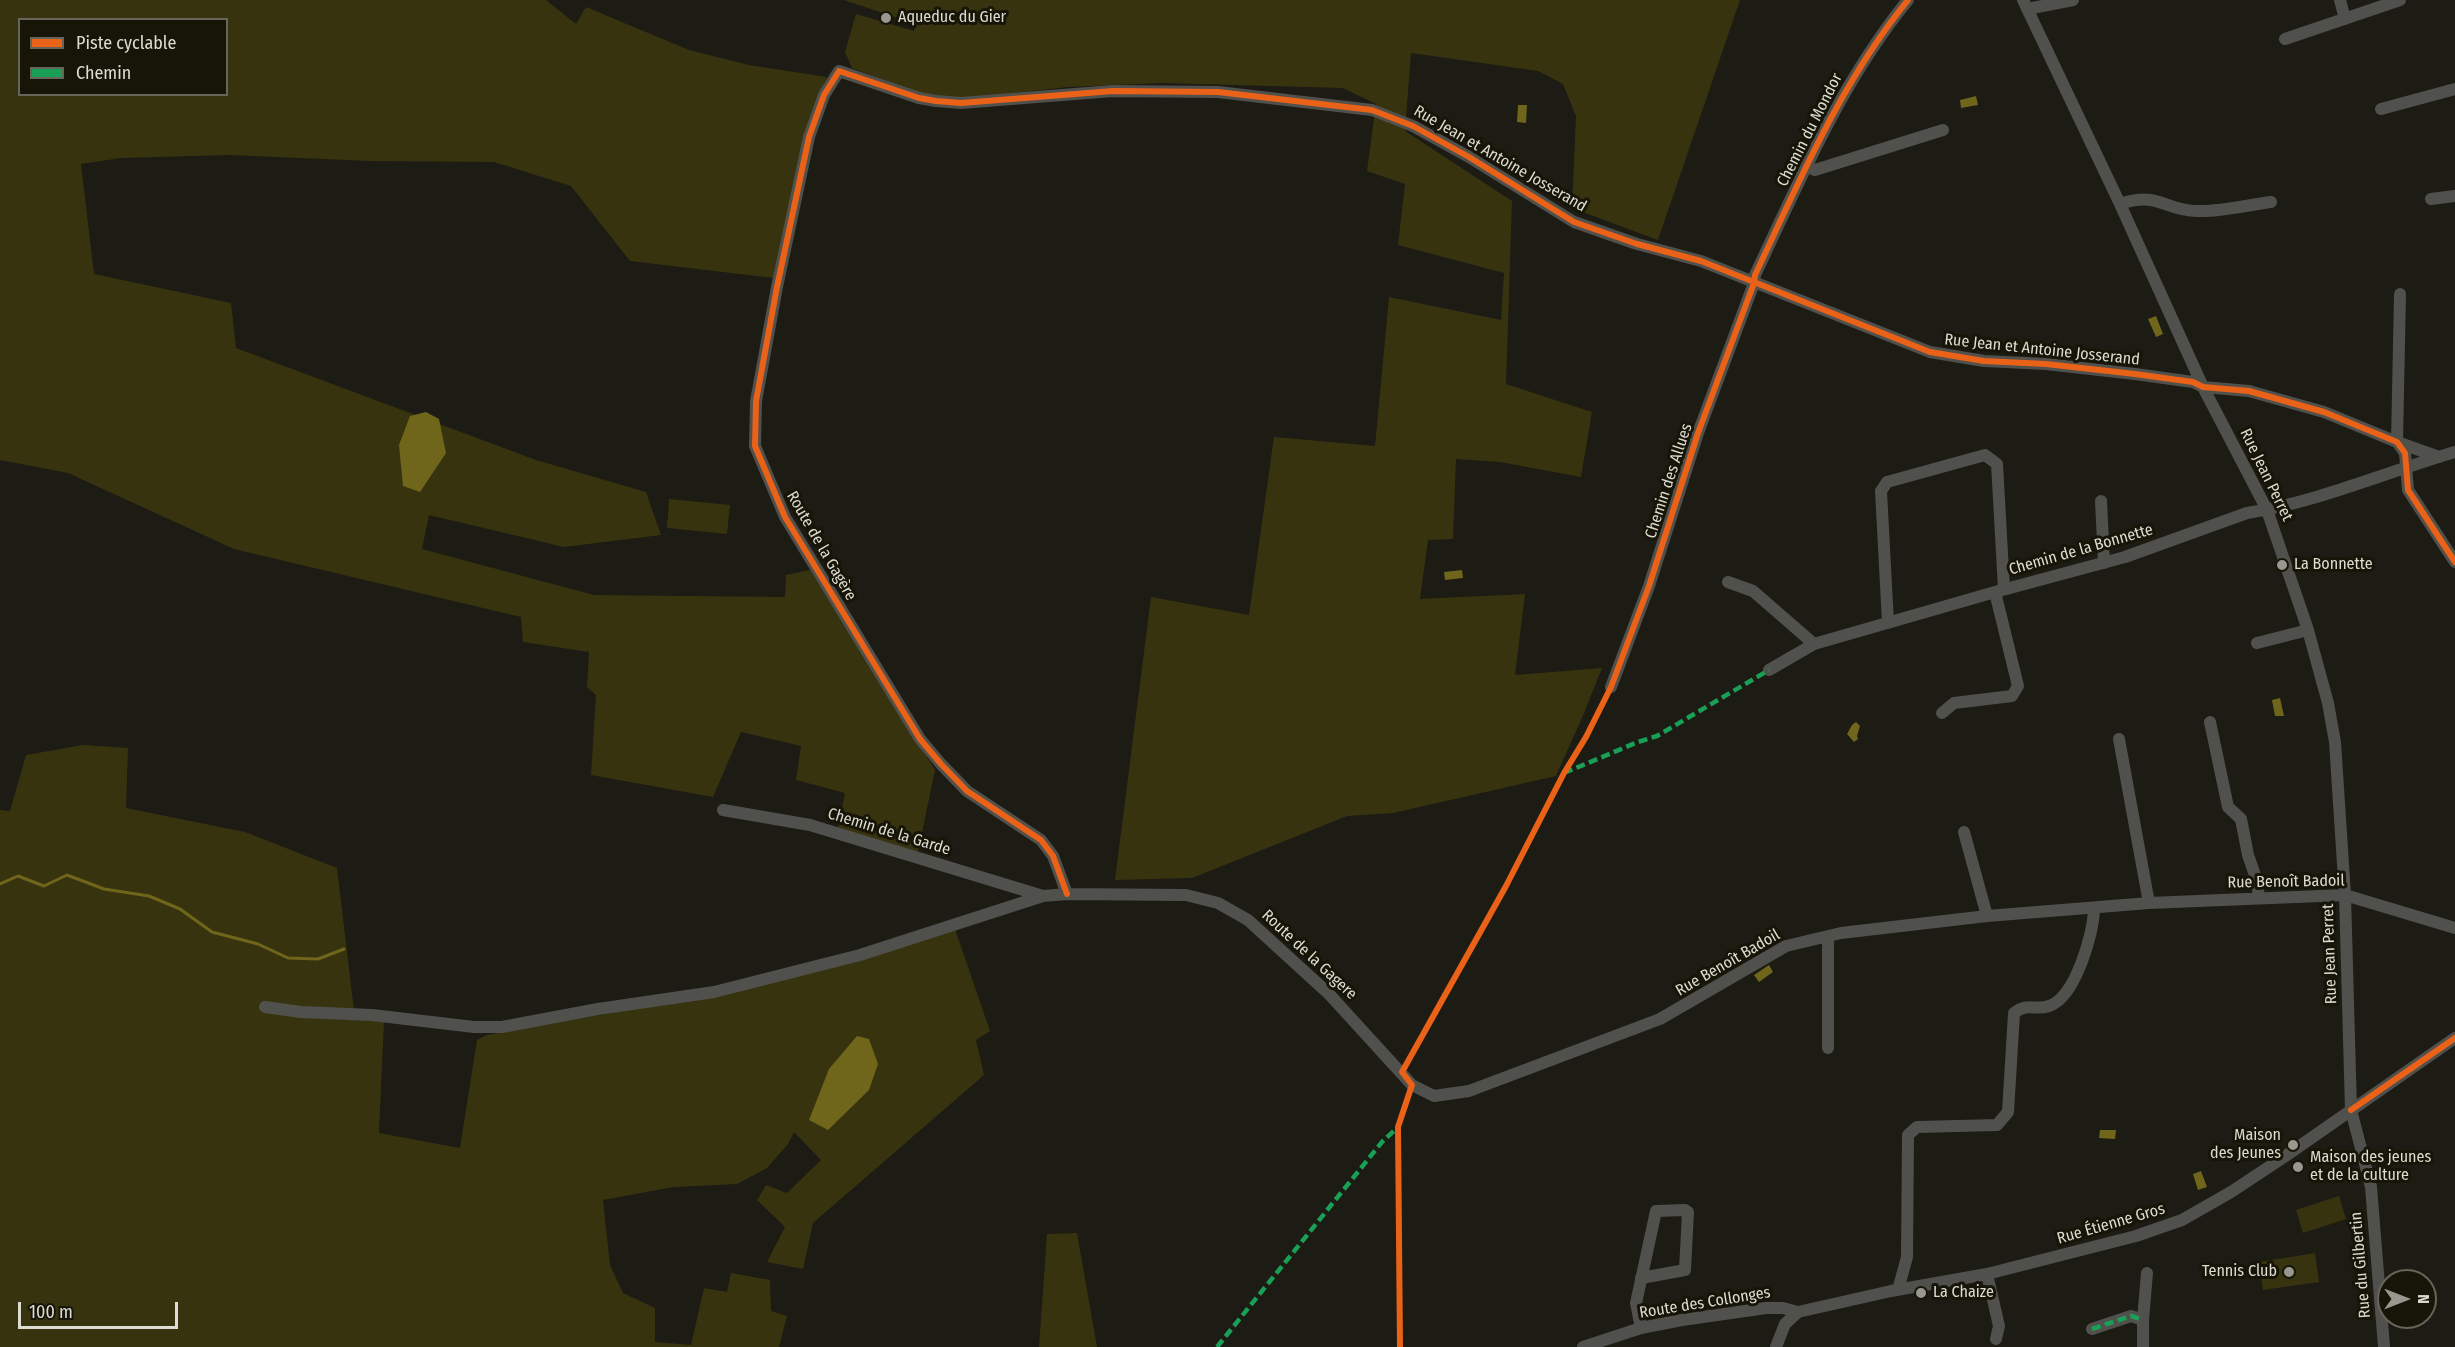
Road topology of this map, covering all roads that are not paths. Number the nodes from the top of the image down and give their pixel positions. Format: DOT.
graph roads {
  1 [pos="1908,0"];
  2 [pos="2073,0"];
  3 [pos="2340,0"];
  4 [pos="2400,0"];
  5 [pos="2025,5"];
  6 [pos="2345,19"];
  7 [pos="2285,39"];
  8 [pos="839,71"];
  9 [pos="2455,88"];
  10 [pos="2381,109"];
  11 [pos="1943,130"];
  12 [pos="1806,166"];
  13 [pos="2455,196"];
  14 [pos="2431,199"];
  15 [pos="2271,202"];
  16 [pos="2120,204"];
  17 [pos="1754,283"];
  18 [pos="2400,294"];
  19 [pos="2203,387"];
  20 [pos="2397,442"];
  21 [pos="2455,452"];
  22 [pos="2439,457"];
  23 [pos="2405,469"];
  24 [pos="2101,501"];
  25 [pos="2267,510"];
  26 [pos="2450,546"];
  27 [pos="2455,562"];
  28 [pos="2104,563"];
  29 [pos="1728,582"];
  30 [pos="1999,590"];
  31 [pos="1888,622"];
  32 [pos="2308,630"];
  33 [pos="2257,643"];
  34 [pos="1814,644"];
  35 [pos="1769,670"];
  36 [pos="1611,687"];
  37 [pos="1942,713"];
  38 [pos="2210,723"];
  39 [pos="2119,739"];
  40 [pos="723,810"];
  41 [pos="1964,832"];
  42 [pos="1067,894"];
  43 [pos="2345,895"];
  44 [pos="1043,896"];
  45 [pos="2259,898"];
  46 [pos="2149,903"];
  47 [pos="2094,908"];
  48 [pos="1987,916"];
  49 [pos="2455,928"];
  50 [pos="1828,936"];
  51 [pos="265,1007"];
  52 [pos="2455,1038"];
  53 [pos="1828,1048"];
  54 [pos="1412,1085"];
  55 [pos="2351,1110"];
  56 [pos="2147,1273"];
  57 [pos="1987,1274"];
  58 [pos="1641,1278"];
  59 [pos="1898,1290"];
  60 [pos="1798,1312"];
  61 [pos="2143,1320"];
  62 [pos="1641,1328"];
  63 [pos="2092,1329"];
  64 [pos="1996,1340"];
  65 [pos="1583,1347"];
  66 [pos="1776,1347"];
  67 [pos="2143,1347"];
  68 [pos="2384,1347"];
  1 -- 12 [label="street, Chemin du Mondor"];
  2 -- 5 [label="street"];
  3 -- 6 [label="street"];
  4 -- 6 [label="street"];
  5 -- 16 [label="street, Rue Jean Perret"];
  6 -- 7 [label="street"];
  8 -- 17 [label="street, Rue Jean et Antoine Josserand"];
  8 -- 42 [label="street, Route de la Gagère"];
  9 -- 10 [label="street"];
  11 -- 12 [label="street"];
  12 -- 17 [label="street, Chemin du Mondor"];
  13 -- 14 [label="street"];
  15 -- 16 [label="street"];
  16 -- 19 [label="street, Rue Jean Perret"];
  17 -- 19 [label="street, Rue Jean et Antoine Josserand"];
  17 -- 36 [label="street, Chemin des Allues"];
  18 -- 20 [label="street"];
  19 -- 20 [label="street, Rue Jean et Antoine Josserand"];
  19 -- 25 [label="street, Rue Jean Perret"];
  20 -- 22 [label="street, Rue Jean et Antoine Josserand"];
  20 -- 23 [label="street"];
  21 -- 22 [label="street"];
  22 -- 23 [label="street"];
  23 -- 25 [label="street, Chemin de la Bonnette"];
  23 -- 26 [label="street"];
  24 -- 28 [label="street"];
  25 -- 28 [label="street, Chemin de la Bonnette"];
  25 -- 32 [label="street, Rue Jean Perret"];
  26 -- 27 [label="street"];
  28 -- 30 [label="street, Chemin de la Bonnette"];
  29 -- 34 [label="street"];
  30 -- 31 [label="street, Chemin de la Bonnette"];
  30 -- 31 [label="street"];
  30 -- 37 [label="street"];
  31 -- 34 [label="street, Chemin de la Bonnette"];
  32 -- 33 [label="street"];
  32 -- 43 [label="street, Rue Jean Perret"];
  34 -- 35 [label="street, Chemin de la Bonnette"];
  38 -- 45 [label="street"];
  39 -- 46 [label="street"];
  40 -- 44 [label="street, Chemin de la Garde"];
  41 -- 48 [label="street"];
  42 -- 44 [label="street, Route de la Gagere"];
  42 -- 54 [label="street, Route de la Gagere"];
  43 -- 45 [label="street, Rue Benoît Badoil"];
  43 -- 49 [label="street, Rue Benoît Badoil"];
  43 -- 55 [label="street, Rue Jean Perret"];
  44 -- 51 [label="street"];
  45 -- 46 [label="street, Rue Benoît Badoil"];
  46 -- 47 [label="street, Rue Benoît Badoil"];
  47 -- 48 [label="street, Rue Benoît Badoil"];
  47 -- 59 [label="street"];
  48 -- 50 [label="street, Rue Benoît Badoil"];
  50 -- 53 [label="street"];
  50 -- 54 [label="street, Rue Benoît Badoil"];
  52 -- 55 [label="street, Rue Étienne Gros"];
  55 -- 57 [label="street, Rue Étienne Gros"];
  55 -- 68 [label="street, Rue du Gilbertin"];
  56 -- 61 [label="street"];
  57 -- 59 [label="street, Rue Étienne Gros"];
  57 -- 64 [label="street"];
  58 -- 58 [label="street"];
  58 -- 62 [label="street"];
  59 -- 60 [label="street, Rue Étienne Gros"];
  60 -- 62 [label="street, Route des Collonges"];
  60 -- 66 [label="street"];
  61 -- 63 [label="street"];
  61 -- 67 [label="street"];
  62 -- 65 [label="street, Route des Collonges"];
}
